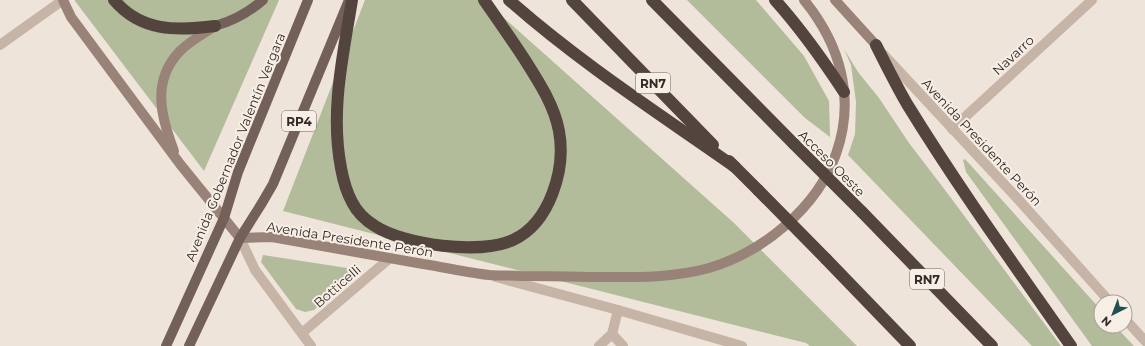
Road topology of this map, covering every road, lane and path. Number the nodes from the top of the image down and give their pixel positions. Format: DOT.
graph roads {
  1 [pos="63,0"];
  2 [pos="114,0"];
  3 [pos="262,0"];
  4 [pos="308,0"];
  5 [pos="350,0"];
  6 [pos="484,0"];
  7 [pos="509,0"];
  8 [pos="572,0"];
  9 [pos="652,0"];
  10 [pos="774,0"];
  11 [pos="804,0"];
  12 [pos="835,0"];
  13 [pos="1092,0"];
  14 [pos="214,26"];
  15 [pos="0,45"];
  16 [pos="876,45"];
  17 [pos="844,92"];
  18 [pos="952,129"];
  19 [pos="180,164"];
  20 [pos="735,167"];
  21 [pos="224,218"];
  22 [pos="240,238"];
  23 [pos="390,258"];
  24 [pos="488,275"];
  25 [pos="1103,294"];
  26 [pos="618,310"];
  27 [pos="1133,328"];
  28 [pos="302,333"];
  29 [pos="612,334"];
  30 [pos="1145,341"];
  31 [pos="166,346"];
  32 [pos="189,346"];
  33 [pos="311,346"];
  34 [pos="599,346"];
  35 [pos="623,346"];
  36 [pos="742,346"];
  37 [pos="910,346"];
  38 [pos="992,346"];
  39 [pos="1071,346"];
  1 -- 15 [label="street"];
  1 -- 19 [label="main road"];
  2 -- 14 [label="highway"];
  3 -- 14 [label="main road"];
  4 -- 21 [label="main road, Avenida Gobernador Valentín Vergara / RP4"];
  5 -- 6 [label="highway"];
  5 -- 22 [label="main road, RP4"];
  7 -- 20 [label="highway"];
  8 -- 20 [label="highway, RN7"];
  9 -- 38 [label="highway, Acceso Oeste / RN7, bridge"];
  10 -- 17 [label="highway"];
  11 -- 17 [label="main road"];
  12 -- 16 [label="main road, Avenida Presidente Perón"];
  13 -- 18 [label="street, Navarro"];
  14 -- 19 [label="main road"];
  16 -- 18 [label="street, Avenida Presidente Perón"];
  16 -- 39 [label="highway"];
  17 -- 24 [label="main road"];
  18 -- 25 [label="street, Avenida Presidente Perón"];
  19 -- 21 [label="main road"];
  20 -- 37 [label="highway, RN7, bridge"];
  21 -- 22 [label="main road"];
  21 -- 31 [label="main road, Avenida Gobernador Valentín Vergara / RP4"];
  22 -- 23 [label="main road, Avenida Presidente Perón"];
  22 -- 28 [label="street"];
  22 -- 32 [label="main road, RP4"];
  23 -- 24 [label="main road, Avenida Presidente Perón"];
  23 -- 28 [label="street, Botticelli"];
  24 -- 26 [label="street, Avenida Presidente Perón"];
  26 -- 29 [label="street"];
  26 -- 36 [label="street, Avenida Presidente Perón"];
  27 -- 30 [label="street"];
  28 -- 33 [label="street"];
  29 -- 34 [label="street"];
  29 -- 35 [label="street"];
}
